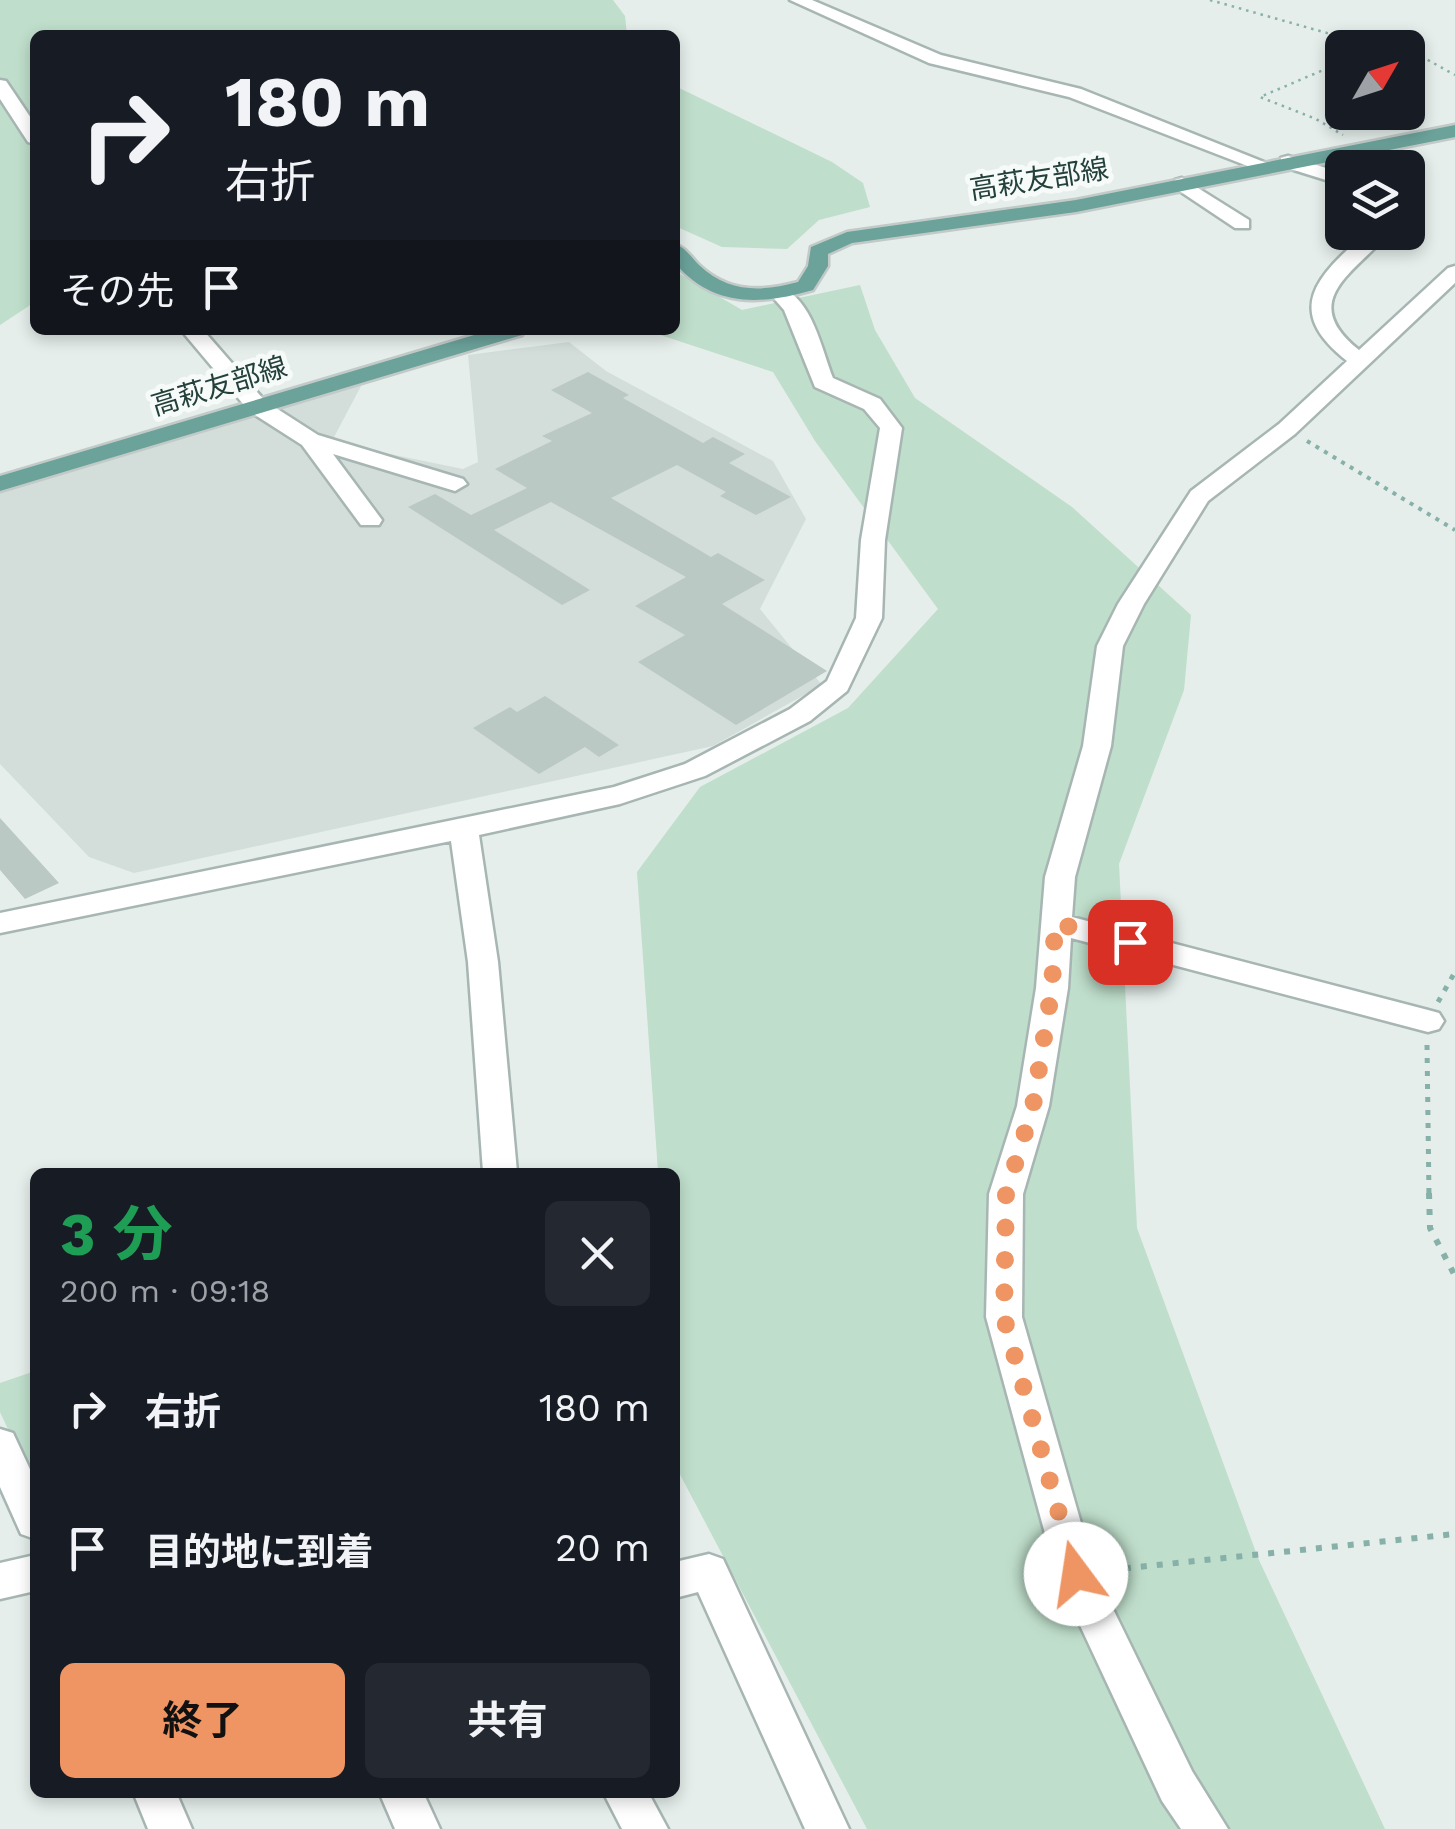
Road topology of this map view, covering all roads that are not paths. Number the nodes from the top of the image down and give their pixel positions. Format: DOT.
graph roads {
  1 [pos="798,0"];
  2 [pos="0,85"];
  3 [pos="30,130"];
  4 [pos="1455,131"];
  5 [pos="1288,162"];
  6 [pos="1264,166"];
  7 [pos="1325,174"];
  8 [pos="1182,184"];
  9 [pos="1242,224"];
  10 [pos="1360,250"];
  11 [pos="680,256"];
  12 [pos="1455,272"];
  13 [pos="780,294"];
  14 [pos="196,335"];
  15 [pos="497,335"];
  16 [pos="1360,360"];
  17 [pos="257,406"];
  18 [pos="310,440"];
  19 [pos="0,484"];
  20 [pos="455,484"];
  21 [pos="370,520"];
  22 [pos="464,828"];
  23 [pos="0,923"];
  24 [pos="1055,923"];
  25 [pos="1428,1021"];
  26 [pos="500,1168"];
  27 [pos="0,1446"];
  28 [pos="30,1511"];
  29 [pos="30,1574"];
  30 [pos="680,1579"];
  31 [pos="0,1581"];
  32 [pos="157,1798"];
  33 [pos="403,1798"];
  34 [pos="628,1798"];
  35 [pos="170,1829"];
  36 [pos="418,1829"];
  37 [pos="646,1829"];
  38 [pos="827,1829"];
  39 [pos="1206,1829"];
  1 -- 6 [label="street"];
  2 -- 3 [label="street"];
  4 -- 5 [label="main road, 高萩友部線"];
  5 -- 6 [label="main road, 高萩友部線"];
  5 -- 7 [label="street"];
  6 -- 8 [label="main road, 高萩友部線"];
  8 -- 9 [label="street"];
  8 -- 13 [label="main road, 高萩友部線"];
  10 -- 16 [label="street"];
  11 -- 13 [label="main road"];
  12 -- 16 [label="street"];
  13 -- 22 [label="street"];
  14 -- 17 [label="street"];
  15 -- 17 [label="main road, 高萩友部線"];
  16 -- 24 [label="street"];
  17 -- 18 [label="street"];
  17 -- 19 [label="main road, 高萩友部線"];
  18 -- 20 [label="street"];
  18 -- 21 [label="street"];
  22 -- 23 [label="street"];
  22 -- 26 [label="street"];
  24 -- 25 [label="street"];
  24 -- 39 [label="street"];
  27 -- 28 [label="street"];
  29 -- 31 [label="street"];
  30 -- 38 [label="street"];
  32 -- 35 [label="street"];
  33 -- 36 [label="street"];
  34 -- 37 [label="street"];
}
